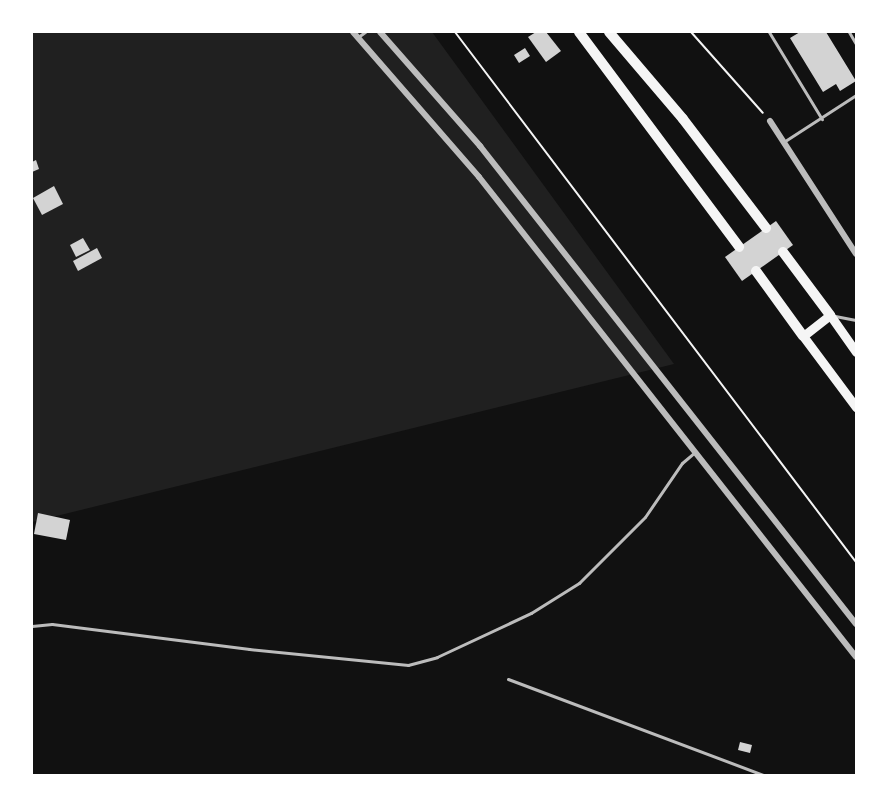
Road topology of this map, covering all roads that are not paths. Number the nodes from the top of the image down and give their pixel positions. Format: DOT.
graph roads {
  1 [pos="353,32"];
  2 [pos="365,32"];
  3 [pos="380,32"];
  4 [pos="579,32"];
  5 [pos="609,32"];
  6 [pos="769,32"];
  7 [pos="849,32"];
  8 [pos="358,37"];
  9 [pos="856,44"];
  10 [pos="856,95"];
  11 [pos="822,119"];
  12 [pos="770,122"];
  13 [pos="783,142"];
  14 [pos="766,228"];
  15 [pos="739,247"];
  16 [pos="783,252"];
  17 [pos="856,254"];
  18 [pos="756,271"];
  19 [pos="830,315"];
  20 [pos="856,320"];
  21 [pos="803,336"];
  22 [pos="856,352"];
  23 [pos="856,407"];
  24 [pos="696,452"];
  25 [pos="856,624"];
  26 [pos="32,626"];
  27 [pos="856,657"];
  28 [pos="508,679"];
  29 [pos="766,776"];
  1 -- 8 [label="street"];
  2 -- 8 [label="lane"];
  3 -- 25 [label="street"];
  4 -- 15 [label="highway"];
  5 -- 14 [label="highway"];
  6 -- 11 [label="lane"];
  7 -- 9 [label="lane"];
  8 -- 24 [label="street"];
  10 -- 11 [label="lane"];
  11 -- 13 [label="lane"];
  12 -- 13 [label="street"];
  13 -- 17 [label="street"];
  16 -- 19 [label="highway"];
  18 -- 21 [label="highway"];
  19 -- 20 [label="lane"];
  19 -- 21 [label="main road"];
  19 -- 22 [label="main road"];
  21 -- 23 [label="main road"];
  24 -- 26 [label="lane"];
  24 -- 27 [label="street"];
  28 -- 29 [label="lane"];
}
